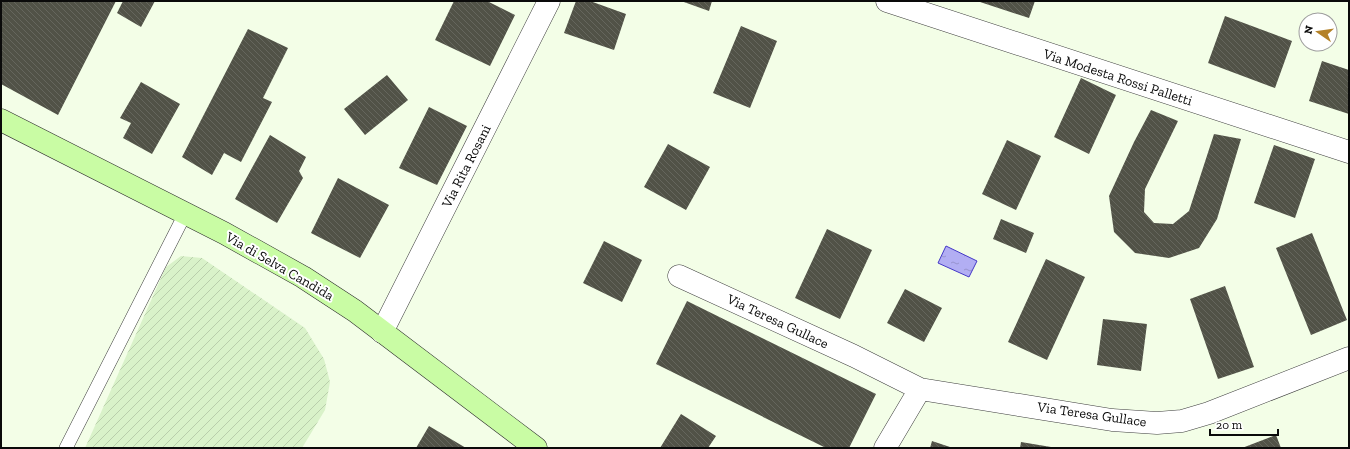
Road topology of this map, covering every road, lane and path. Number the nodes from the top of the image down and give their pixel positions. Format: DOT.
graph roads {
  1 [pos="549,1"];
  2 [pos="887,1"];
  3 [pos="1,120"];
  4 [pos="1349,152"];
  5 [pos="185,214"];
  6 [pos="679,276"];
  7 [pos="382,332"];
  8 [pos="1349,358"];
  9 [pos="920,389"];
  10 [pos="66,448"];
  11 [pos="536,448"];
  12 [pos="885,448"];
  1 -- 7 [label="street, Via Rita Rosani"];
  2 -- 4 [label="street, Via Modesta Rossi Palletti"];
  3 -- 5 [label="street, Via di Selva Candida"];
  5 -- 7 [label="street, Via di Selva Candida"];
  5 -- 10 [label="lane"];
  6 -- 9 [label="street, Via Teresa Gullace"];
  7 -- 11 [label="street, Via di Selva Candida"];
  8 -- 9 [label="street, Via Teresa Gullace"];
  9 -- 12 [label="street"];
}
